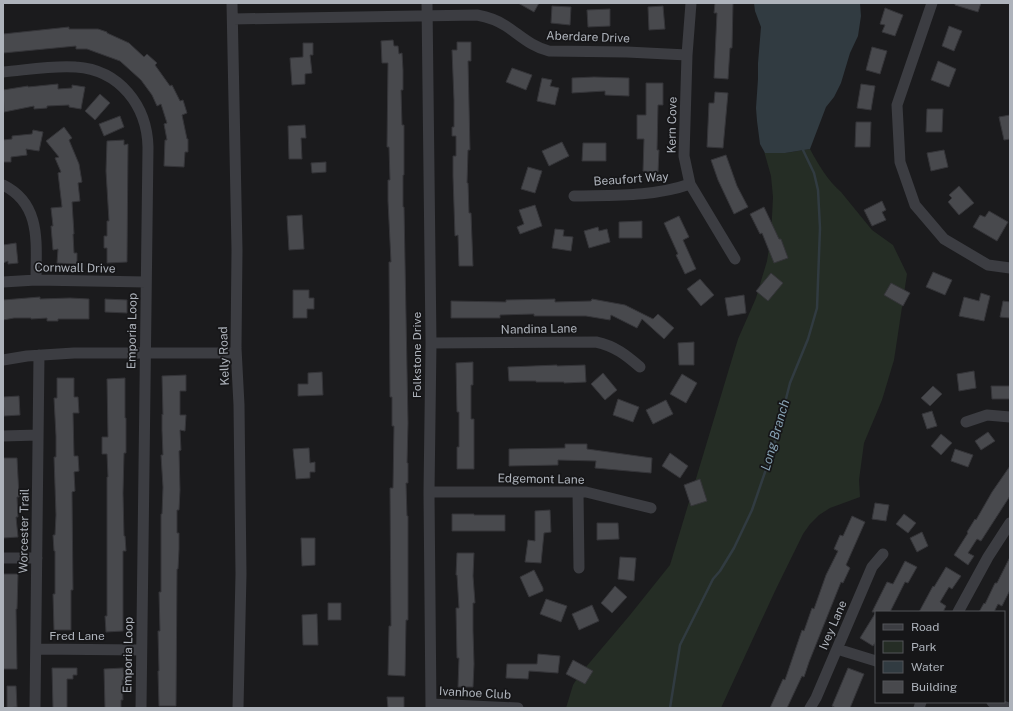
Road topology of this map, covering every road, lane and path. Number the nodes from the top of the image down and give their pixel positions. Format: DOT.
graph roads {
  1 [pos="232,3"];
  2 [pos="427,3"];
  3 [pos="691,3"];
  4 [pos="932,3"];
  5 [pos="428,15"];
  6 [pos="233,18"];
  7 [pos="687,55"];
  8 [pos="3,72"];
  9 [pos="690,184"];
  10 [pos="3,185"];
  11 [pos="574,196"];
  12 [pos="735,259"];
  13 [pos="1010,268"];
  14 [pos="36,280"];
  15 [pos="3,282"];
  16 [pos="146,282"];
  17 [pos="431,343"];
  18 [pos="145,353"];
  19 [pos="236,353"];
  20 [pos="39,355"];
  21 [pos="3,360"];
  22 [pos="640,367"];
  23 [pos="1010,417"];
  24 [pos="966,422"];
  25 [pos="38,435"];
  26 [pos="3,436"];
  27 [pos="429,492"];
  28 [pos="578,492"];
  29 [pos="651,508"];
  30 [pos="1010,523"];
  31 [pos="883,554"];
  32 [pos="3,558"];
  33 [pos="37,558"];
  34 [pos="578,568"];
  35 [pos="959,611"];
  36 [pos="37,649"];
  37 [pos="837,649"];
  38 [pos="142,650"];
  39 [pos="875,661"];
  40 [pos="995,703"];
  41 [pos="431,706"];
  42 [pos="35,708"];
  43 [pos="141,708"];
  44 [pos="238,708"];
  45 [pos="518,708"];
  46 [pos="810,708"];
  47 [pos="1008,708"];
  1 -- 6 [label="street, Kelly Road"];
  2 -- 5 [label="street, Folkstone Drive"];
  3 -- 7 [label="street, Kern Cove"];
  4 -- 13 [label="street"];
  5 -- 6 [label="street, Aberdare Drive"];
  5 -- 7 [label="street, Aberdare Drive"];
  5 -- 17 [label="street, Folkstone Drive"];
  6 -- 19 [label="street, Kelly Road"];
  7 -- 9 [label="street, Kern Cove"];
  8 -- 16 [label="street, Emporia Loop"];
  9 -- 11 [label="street, Beaufort Way"];
  9 -- 12 [label="street, Kern Cove"];
  10 -- 14 [label="street"];
  14 -- 15 [label="street, Cornwall Drive"];
  14 -- 16 [label="street, Cornwall Drive"];
  16 -- 18 [label="street, Emporia Loop"];
  17 -- 22 [label="street, Nandina Lane"];
  17 -- 27 [label="street, Folkstone Drive"];
  18 -- 19 [label="street"];
  18 -- 20 [label="street"];
  18 -- 38 [label="street, Emporia Loop"];
  19 -- 44 [label="street, Kelly Road"];
  20 -- 21 [label="street"];
  20 -- 25 [label="street, Worcester Trail"];
  23 -- 24 [label="street"];
  25 -- 26 [label="street"];
  25 -- 33 [label="street, Worcester Trail"];
  27 -- 28 [label="street, Edgemont Lane"];
  27 -- 41 [label="street, Folkstone Drive"];
  28 -- 29 [label="street, Edgemont Lane"];
  28 -- 34 [label="street"];
  30 -- 35 [label="street"];
  31 -- 37 [label="street, Ivey Lane"];
  32 -- 33 [label="street"];
  33 -- 36 [label="street, Worcester Trail"];
  36 -- 38 [label="street, Fred Lane"];
  36 -- 42 [label="street, Worcester Trail"];
  37 -- 39 [label="street"];
  37 -- 46 [label="street, Ivey Lane"];
  38 -- 43 [label="street, Emporia Loop"];
  40 -- 47 [label="street"];
  41 -- 45 [label="street, Ivanhoe Club"];
}
